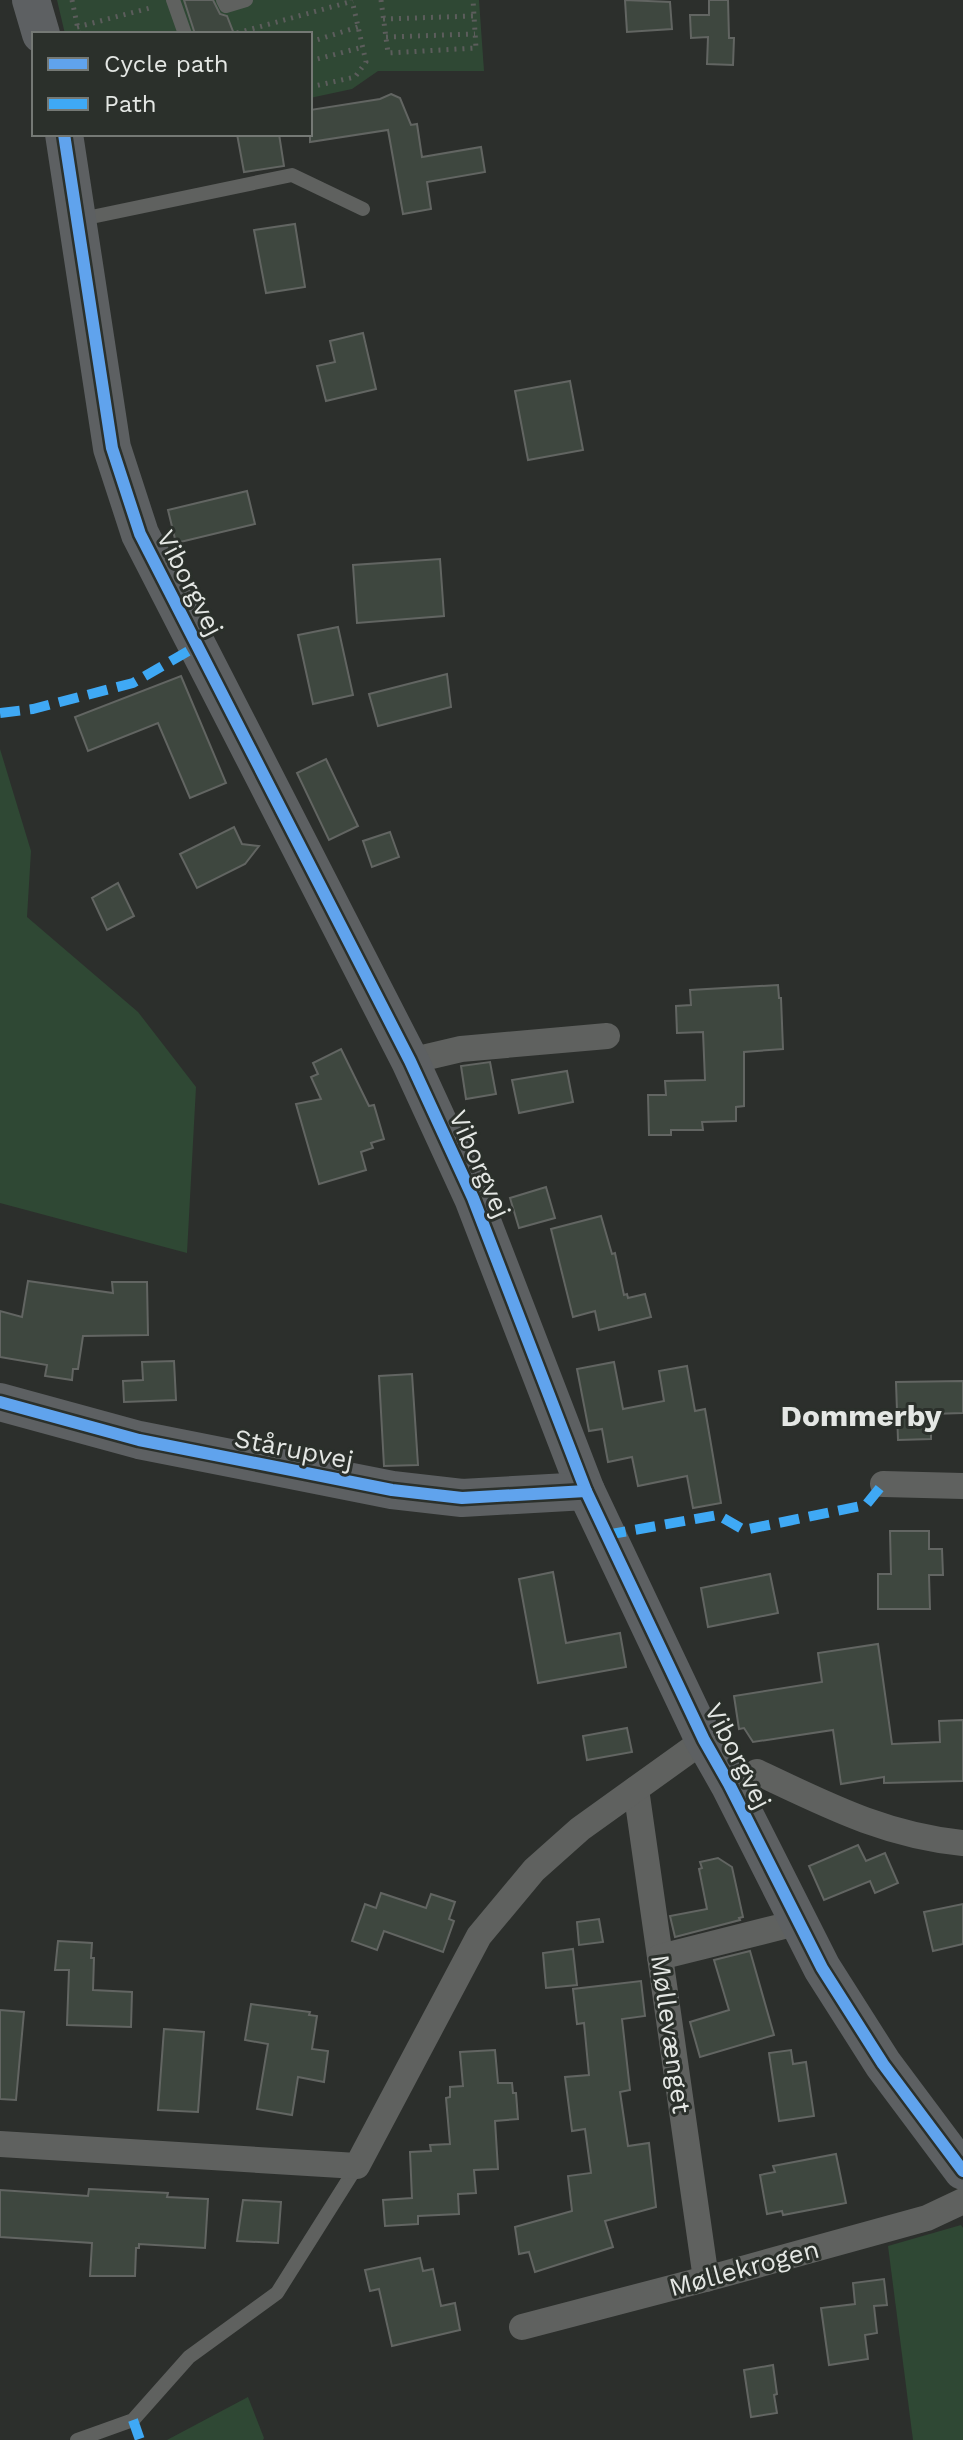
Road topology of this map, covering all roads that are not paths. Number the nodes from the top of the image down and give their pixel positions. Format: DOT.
graph roads {
  1 [pos="31,0"];
  2 [pos="223,0"];
  3 [pos="246,0"];
  4 [pos="174,1"];
  5 [pos="40,32"];
  6 [pos="184,32"];
  7 [pos="64,136"];
  8 [pos="363,209"];
  9 [pos="77,220"];
  10 [pos="607,1036"];
  11 [pos="410,1061"];
  12 [pos="0,1402"];
  13 [pos="883,1484"];
  14 [pos="963,1486"];
  15 [pos="586,1491"];
  16 [pos="704,1740"];
  17 [pos="757,1772"];
  18 [pos="636,1789"];
  19 [pos="963,1843"];
  20 [pos="800,1922"];
  21 [pos="660,1957"];
  22 [pos="0,2144"];
  23 [pos="357,2166"];
  24 [pos="963,2171"];
  25 [pos="963,2201"];
  26 [pos="706,2279"];
  27 [pos="522,2327"];
  28 [pos="77,2440"];
  1 -- 5 [label="street"];
  2 -- 3 [label="lane"];
  4 -- 6 [label="lane"];
  7 -- 9 [label="street, Viborgvej"];
  8 -- 9 [label="lane"];
  9 -- 11 [label="street, Viborgvej"];
  10 -- 11 [label="street"];
  11 -- 15 [label="street, Viborgvej"];
  12 -- 15 [label="street, Stårupvej"];
  13 -- 14 [label="street"];
  15 -- 16 [label="street, Viborgvej"];
  16 -- 18 [label="street"];
  16 -- 20 [label="street, Viborgvej"];
  17 -- 19 [label="street"];
  18 -- 21 [label="street, Møllevænget"];
  18 -- 23 [label="street"];
  20 -- 21 [label="street"];
  20 -- 24 [label="street, Viborgvej"];
  21 -- 26 [label="street, Møllevænget"];
  22 -- 23 [label="street"];
  23 -- 28 [label="lane"];
  25 -- 26 [label="street, Møllekrogen"];
  26 -- 27 [label="street, Møllekrogen"];
}
